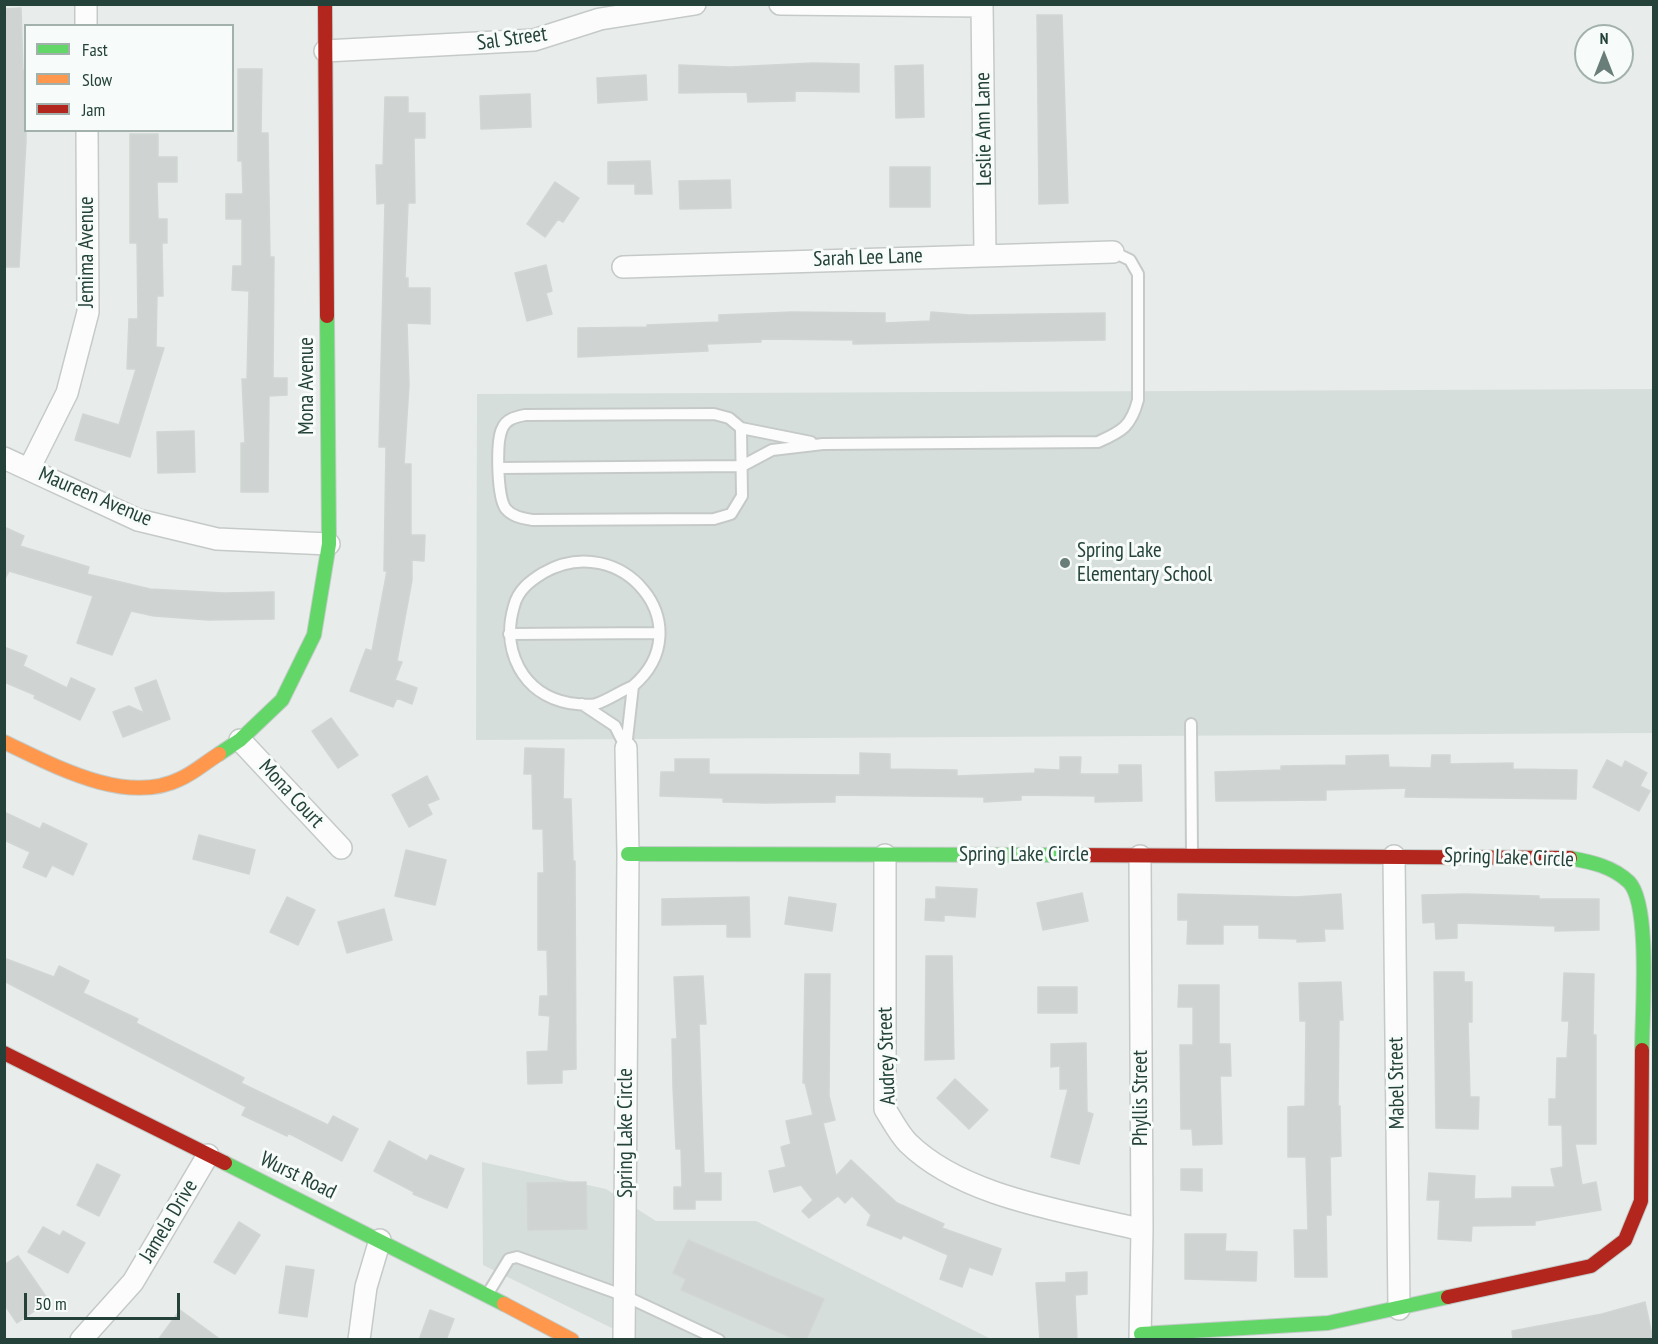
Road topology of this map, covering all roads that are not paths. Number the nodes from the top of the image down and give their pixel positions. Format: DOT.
graph roads {
  1 [pos="86,4"];
  2 [pos="325,4"];
  3 [pos="695,4"];
  4 [pos="780,4"];
  5 [pos="982,5"];
  6 [pos="86,24"];
  7 [pos="325,51"];
  8 [pos="87,132"];
  9 [pos="1113,252"];
  10 [pos="985,254"];
  11 [pos="623,267"];
  12 [pos="741,428"];
  13 [pos="823,444"];
  14 [pos="4,458"];
  15 [pos="742,466"];
  16 [pos="499,468"];
  17 [pos="29,469"];
  18 [pos="329,544"];
  19 [pos="659,633"];
  20 [pos="509,634"];
  21 [pos="633,686"];
  22 [pos="582,704"];
  23 [pos="1191,724"];
  24 [pos="240,740"];
  25 [pos="4,742"];
  26 [pos="626,748"];
  27 [pos="341,848"];
  28 [pos="628,854"];
  29 [pos="885,855"];
  30 [pos="1140,856"];
  31 [pos="1192,856"];
  32 [pos="1394,856"];
  33 [pos="4,1053"];
  34 [pos="208,1155"];
  35 [pos="1142,1230"];
  36 [pos="381,1240"];
  37 [pos="487,1295"];
  38 [pos="625,1296"];
  39 [pos="1399,1309"];
  40 [pos="1140,1337"];
  41 [pos="81,1340"];
  42 [pos="360,1340"];
  43 [pos="572,1340"];
  44 [pos="624,1340"];
  45 [pos="719,1340"];
  1 -- 6 [label="street"];
  2 -- 7 [label="street, Mona Avenue"];
  3 -- 7 [label="street, Sal Street"];
  4 -- 5 [label="street"];
  5 -- 10 [label="street, Leslie Ann Lane"];
  7 -- 18 [label="street, Mona Avenue"];
  8 -- 17 [label="street, Jemima Avenue"];
  9 -- 10 [label="street, Sarah Lee Lane"];
  9 -- 13 [label="lane"];
  10 -- 11 [label="street, Sarah Lee Lane"];
  12 -- 13 [label="lane"];
  12 -- 15 [label="lane"];
  12 -- 16 [label="lane"];
  13 -- 15 [label="lane"];
  14 -- 17 [label="street, Maureen Avenue"];
  15 -- 16 [label="lane"];
  15 -- 16 [label="lane"];
  17 -- 18 [label="street, Maureen Avenue"];
  18 -- 24 [label="street, Mona Avenue"];
  19 -- 20 [label="lane"];
  19 -- 20 [label="lane"];
  19 -- 21 [label="lane"];
  20 -- 22 [label="lane"];
  21 -- 22 [label="lane"];
  21 -- 26 [label="lane"];
  22 -- 26 [label="lane"];
  23 -- 31 [label="lane"];
  24 -- 25 [label="street, Mona Avenue"];
  24 -- 27 [label="street, Mona Court"];
  26 -- 28 [label="street, Spring Lake Circle"];
  28 -- 29 [label="street, Spring Lake Circle"];
  28 -- 38 [label="street, Spring Lake Circle"];
  29 -- 30 [label="street, Spring Lake Circle"];
  29 -- 35 [label="street, Audrey Street"];
  30 -- 31 [label="street, Spring Lake Circle"];
  30 -- 35 [label="street, Phyllis Street"];
  31 -- 32 [label="street, Spring Lake Circle"];
  32 -- 39 [label="street, Mabel Street"];
  32 -- 39 [label="street, Spring Lake Circle"];
  33 -- 34 [label="street, Wurst Road"];
  34 -- 36 [label="street, Wurst Road"];
  34 -- 41 [label="street, Jamela Drive"];
  35 -- 40 [label="street, Phyllis Street"];
  36 -- 37 [label="street, Wurst Road"];
  36 -- 42 [label="street"];
  37 -- 38 [label="lane"];
  37 -- 43 [label="street, Wurst Road"];
  38 -- 44 [label="street, Spring Lake Circle"];
  38 -- 45 [label="lane"];
  39 -- 40 [label="street, Spring Lake Circle"];
}
